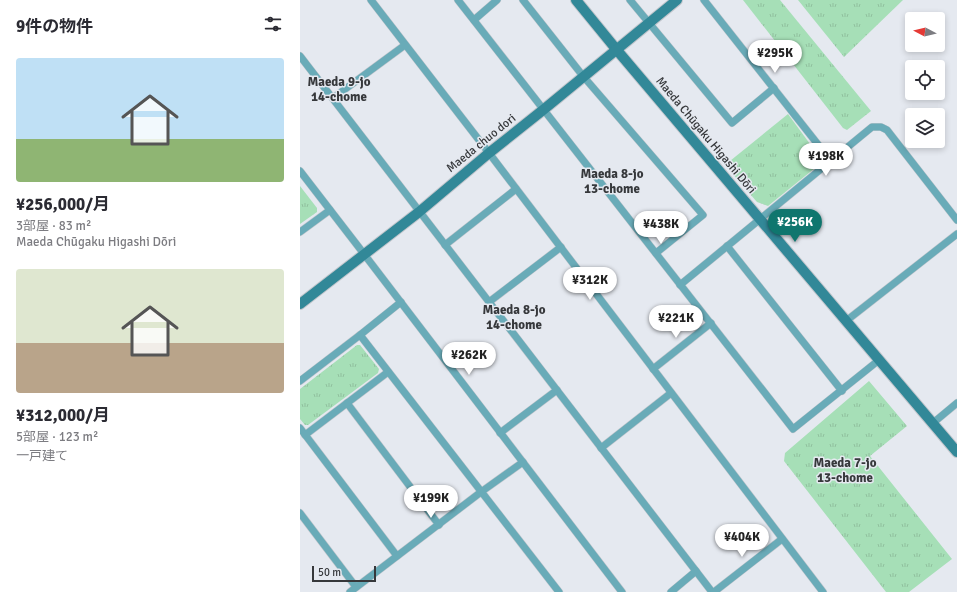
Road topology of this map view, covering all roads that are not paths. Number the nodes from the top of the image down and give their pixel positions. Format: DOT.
graph roads {
  1 [pos="371,0"];
  2 [pos="458,0"];
  3 [pos="497,0"];
  4 [pos="523,0"];
  5 [pos="576,0"];
  6 [pos="630,0"];
  7 [pos="676,0"];
  8 [pos="704,0"];
  9 [pos="474,20"];
  10 [pos="649,23"];
  11 [pos="405,45"];
  12 [pos="616,49"];
  13 [pos="300,56"];
  14 [pos="583,76"];
  15 [pos="774,88"];
  16 [pos="332,98"];
  17 [pos="543,110"];
  18 [pos="489,152"];
  19 [pos="832,160"];
  20 [pos="300,171"];
  21 [pos="516,189"];
  22 [pos="330,210"];
  23 [pos="419,212"];
  24 [pos="760,219"];
  25 [pos="957,220"];
  26 [pos="300,232"];
  27 [pos="957,234"];
  28 [pos="445,245"];
  29 [pos="727,246"];
  30 [pos="561,247"];
  31 [pos="656,253"];
  32 [pos="364,254"];
  33 [pos="680,285"];
  34 [pos="401,302"];
  35 [pos="489,302"];
  36 [pos="300,304"];
  37 [pos="846,321"];
  38 [pos="711,323"];
  39 [pos="360,336"];
  40 [pos="879,360"];
  41 [pos="653,369"];
  42 [pos="388,372"];
  43 [pos="300,381"];
  44 [pos="557,390"];
  45 [pos="842,390"];
  46 [pos="671,393"];
  47 [pos="347,403"];
  48 [pos="957,403"];
  49 [pos="933,423"];
  50 [pos="300,428"];
  51 [pos="500,432"];
  52 [pos="305,435"];
  53 [pos="601,448"];
  54 [pos="957,452"];
  55 [pos="523,462"];
  56 [pos="481,492"];
  57 [pos="300,513"];
  58 [pos="438,525"];
  59 [pos="782,539"];
  60 [pos="398,556"];
  61 [pos="696,571"];
  62 [pos="353,590"];
  63 [pos="558,592"];
  64 [pos="622,592"];
  65 [pos="672,592"];
  66 [pos="713,592"];
  67 [pos="823,592"];
  1 -- 11 [label="street"];
  2 -- 9 [label="street"];
  3 -- 9 [label="street"];
  4 -- 14 [label="street"];
  5 -- 12 [label="street, Maeda Chūgaku Higashi Dōri"];
  6 -- 10 [label="street"];
  7 -- 10 [label="street, Maeda chuo dori"];
  8 -- 15 [label="street"];
  9 -- 17 [label="street"];
  10 -- 12 [label="street, Maeda chuo dori"];
  10 -- 15 [label="street"];
  11 -- 16 [label="street"];
  11 -- 18 [label="street"];
  12 -- 14 [label="street, Maeda chuo dori"];
  12 -- 24 [label="street, Maeda Chūgaku Higashi Dōri"];
  13 -- 16 [label="street"];
  14 -- 17 [label="street, Maeda chuo dori"];
  14 -- 31 [label="street"];
  15 -- 19 [label="street"];
  16 -- 23 [label="street"];
  17 -- 18 [label="street, Maeda chuo dori"];
  17 -- 31 [label="street"];
  18 -- 21 [label="street"];
  18 -- 23 [label="street, Maeda chuo dori"];
  19 -- 24 [label="street"];
  19 -- 25 [label="street"];
  20 -- 22 [label="street"];
  21 -- 28 [label="street"];
  21 -- 30 [label="street"];
  22 -- 26 [label="street"];
  22 -- 32 [label="street"];
  23 -- 28 [label="street"];
  23 -- 32 [label="street, Maeda chuo dori"];
  24 -- 29 [label="street"];
  24 -- 37 [label="street, Maeda Chūgaku Higashi Dōri"];
  27 -- 37 [label="street"];
  28 -- 35 [label="street"];
  29 -- 33 [label="street"];
  29 -- 45 [label="street"];
  30 -- 35 [label="street"];
  30 -- 41 [label="street"];
  31 -- 33 [label="street"];
  32 -- 34 [label="street"];
  32 -- 36 [label="street, Maeda chuo dori"];
  33 -- 38 [label="street"];
  34 -- 39 [label="street"];
  34 -- 51 [label="street"];
  35 -- 44 [label="street"];
  37 -- 40 [label="street, Maeda Chūgaku Higashi Dōri"];
  38 -- 41 [label="street"];
  38 -- 45 [label="street"];
  39 -- 42 [label="street"];
  39 -- 43 [label="street"];
  40 -- 45 [label="street"];
  40 -- 49 [label="street, Maeda Chūgaku Higashi Dōri"];
  41 -- 46 [label="street"];
  42 -- 47 [label="street"];
  42 -- 56 [label="street"];
  44 -- 51 [label="street"];
  44 -- 53 [label="street"];
  46 -- 53 [label="street"];
  46 -- 59 [label="street"];
  47 -- 52 [label="street"];
  47 -- 58 [label="street"];
  48 -- 49 [label="street"];
  49 -- 54 [label="street, Maeda Chūgaku Higashi Dōri"];
  50 -- 52 [label="street"];
  51 -- 55 [label="street"];
  52 -- 60 [label="street"];
  53 -- 61 [label="street"];
  55 -- 56 [label="street"];
  55 -- 64 [label="street"];
  56 -- 58 [label="street"];
  56 -- 63 [label="street"];
  57 -- 62 [label="street"];
  58 -- 60 [label="street"];
  59 -- 66 [label="street"];
  59 -- 67 [label="street"];
  60 -- 62 [label="street"];
  61 -- 65 [label="street"];
  61 -- 66 [label="street"];
}
